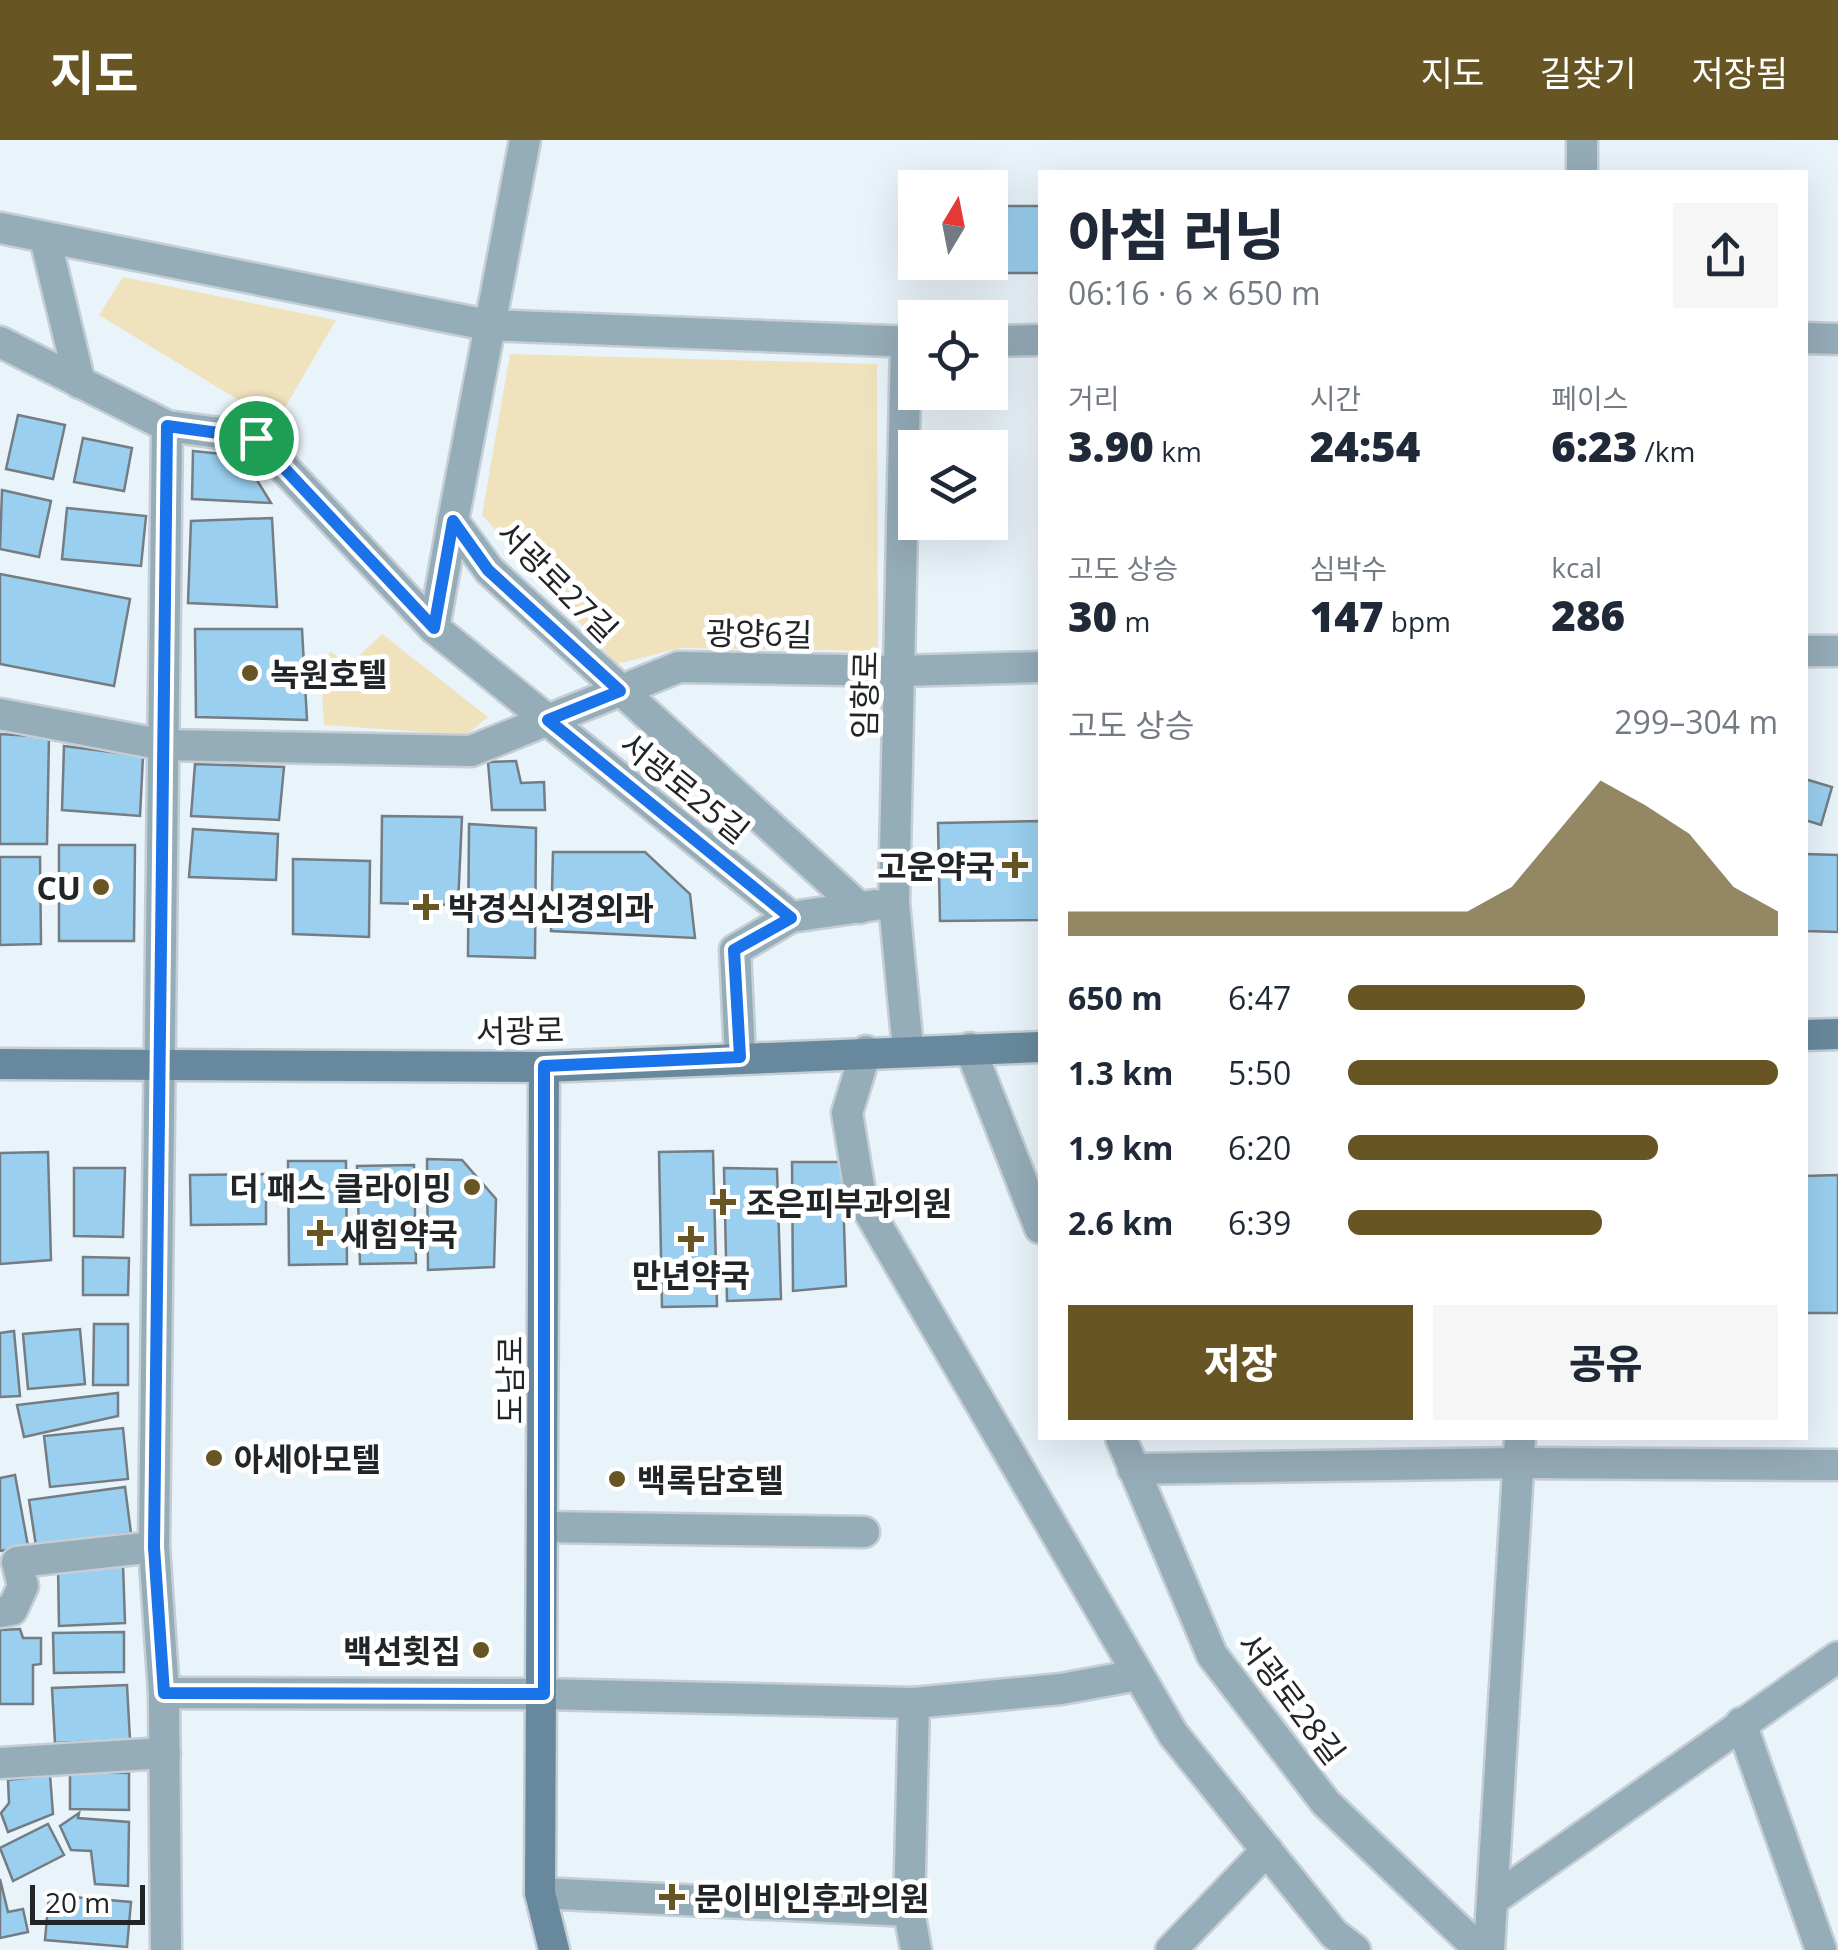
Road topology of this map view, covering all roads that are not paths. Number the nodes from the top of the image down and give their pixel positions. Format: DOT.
graph roads {
  1 [pos="525,140"];
  2 [pos="1582,140"];
  3 [pos="1582,170"];
  4 [pos="0,228"];
  5 [pos="46,238"];
  6 [pos="486,325"];
  7 [pos="1808,338"];
  8 [pos="1838,339"];
  9 [pos="1038,340"];
  10 [pos="1008,341"];
  11 [pos="0,342"];
  12 [pos="898,342"];
  13 [pos="80,383"];
  14 [pos="908,410"];
  15 [pos="167,426"];
  16 [pos="453,521"];
  17 [pos="434,628"];
  18 [pos="1808,651"];
  19 [pos="1838,652"];
  20 [pos="1038,667"];
  21 [pos="900,671"];
  22 [pos="620,691"];
  23 [pos="0,714"];
  24 [pos="548,720"];
  25 [pos="164,745"];
  26 [pos="894,902"];
  27 [pos="860,908"];
  28 [pos="791,918"];
  29 [pos="1808,1034"];
  30 [pos="1838,1034"];
  31 [pos="1038,1047"];
  32 [pos="970,1048"];
  33 [pos="908,1049"];
  34 [pos="866,1051"];
  35 [pos="740,1057"];
  36 [pos="0,1064"];
  37 [pos="160,1065"];
  38 [pos="544,1066"];
  39 [pos="1038,1223"];
  40 [pos="1122,1440"];
  41 [pos="1519,1450"];
  42 [pos="1838,1465"];
  43 [pos="1133,1470"];
  44 [pos="544,1527"];
  45 [pos="864,1532"];
  46 [pos="154,1547"];
  47 [pos="0,1612"];
  48 [pos="1838,1657"];
  49 [pos="1138,1674"];
  50 [pos="164,1693"];
  51 [pos="544,1694"];
  52 [pos="914,1703"];
  53 [pos="1741,1723"];
  54 [pos="165,1753"];
  55 [pos="0,1764"];
  56 [pos="1266,1850"];
  57 [pos="540,1894"];
  58 [pos="1494,1899"];
  59 [pos="909,1910"];
  60 [pos="166,1950"];
  61 [pos="554,1950"];
  62 [pos="916,1950"];
  63 [pos="1171,1950"];
  64 [pos="1354,1950"];
  65 [pos="1480,1950"];
  66 [pos="1490,1950"];
  67 [pos="1820,1950"];
  1 -- 6 [label="street, 서광로27길"];
  2 -- 3 [label="street"];
  4 -- 5 [label="street"];
  5 -- 6 [label="street"];
  5 -- 13 [label="street"];
  6 -- 12 [label="street"];
  6 -- 16 [label="street, 서광로27길"];
  7 -- 8 [label="street"];
  9 -- 10 [label="street"];
  11 -- 13 [label="street, 서광로25길"];
  13 -- 15 [label="street, 서광로25길"];
  14 -- 21 [label="street, 임항로"];
  15 -- 17 [label="street, 서광로25길"];
  15 -- 25 [label="street"];
  16 -- 17 [label="street"];
  16 -- 22 [label="street, 서광로27길"];
  17 -- 24 [label="street, 서광로25길"];
  18 -- 19 [label="street"];
  20 -- 21 [label="street, 광양6길"];
  21 -- 22 [label="street, 광양6길"];
  21 -- 26 [label="street, 임항로"];
  22 -- 24 [label="street, 광양6길"];
  22 -- 27 [label="street, 서광로27길"];
  23 -- 25 [label="street, 광양6길"];
  24 -- 25 [label="street, 광양6길"];
  24 -- 28 [label="street, 서광로25길"];
  25 -- 37 [label="street"];
  26 -- 27 [label="street"];
  26 -- 33 [label="street, 임항로"];
  27 -- 28 [label="street"];
  28 -- 35 [label="street"];
  29 -- 30 [label="main road"];
  31 -- 32 [label="main road, 서광로"];
  32 -- 33 [label="main road, 서광로"];
  32 -- 39 [label="street"];
  33 -- 34 [label="main road, 서광로"];
  34 -- 35 [label="main road, 서광로"];
  34 -- 49 [label="street"];
  35 -- 38 [label="main road, 서광로"];
  36 -- 37 [label="main road, 서광로"];
  37 -- 38 [label="main road, 서광로"];
  37 -- 46 [label="street"];
  38 -- 44 [label="main road, 도남로"];
  40 -- 43 [label="street, 서광로28길"];
  41 -- 42 [label="street"];
  41 -- 43 [label="street"];
  41 -- 58 [label="street"];
  43 -- 65 [label="street, 서광로28길"];
  44 -- 45 [label="street"];
  44 -- 51 [label="main road, 도남로"];
  46 -- 47 [label="street"];
  46 -- 50 [label="street"];
  48 -- 53 [label="street"];
  49 -- 52 [label="street"];
  49 -- 56 [label="street"];
  50 -- 51 [label="street"];
  50 -- 54 [label="street"];
  51 -- 52 [label="street"];
  51 -- 57 [label="main road, 도남로"];
  52 -- 59 [label="street"];
  53 -- 58 [label="street"];
  53 -- 67 [label="street"];
  54 -- 55 [label="street"];
  54 -- 60 [label="street"];
  56 -- 63 [label="street"];
  56 -- 64 [label="street"];
  57 -- 59 [label="street"];
  57 -- 61 [label="main road, 도남로"];
  58 -- 66 [label="street"];
  59 -- 62 [label="street"];
}
